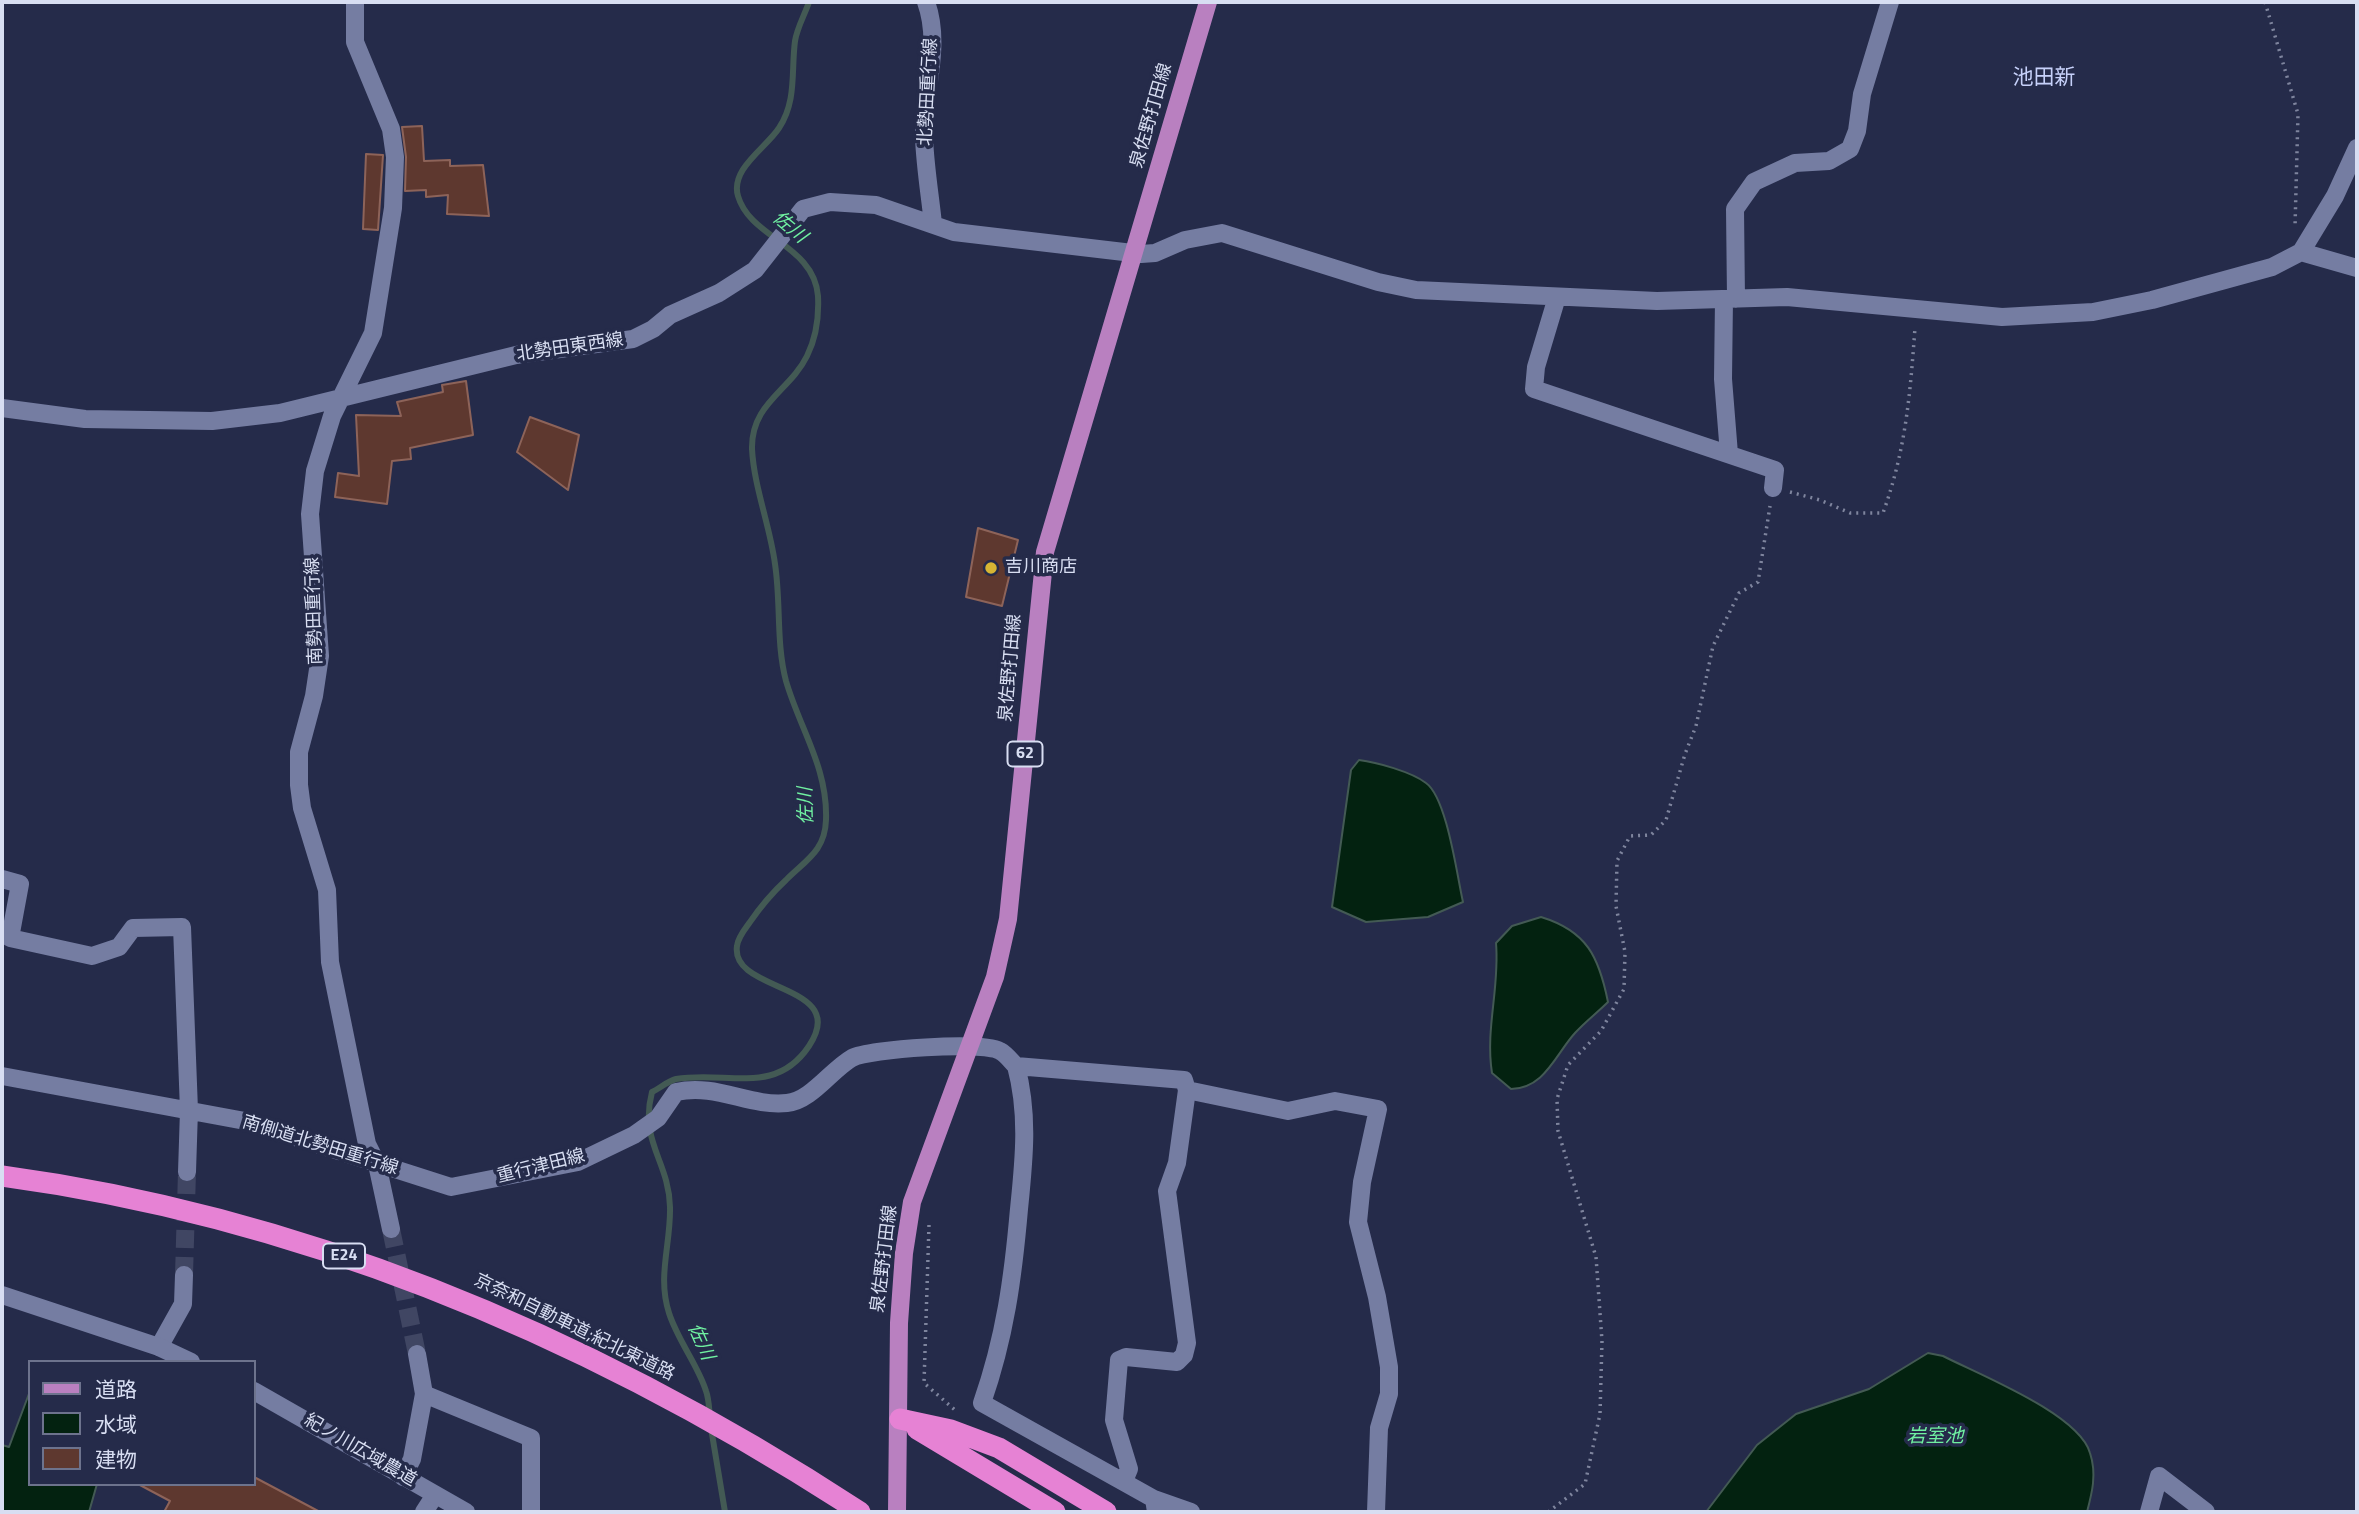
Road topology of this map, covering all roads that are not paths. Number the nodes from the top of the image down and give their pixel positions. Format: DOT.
graph roads {
  1 [pos="355,2"];
  2 [pos="926,2"];
  3 [pos="1208,2"];
  4 [pos="1890,2"];
  5 [pos="2357,148"];
  6 [pos="933,224"];
  7 [pos="2301,252"];
  8 [pos="1134,253"];
  9 [pos="2357,268"];
  10 [pos="1558,298"];
  11 [pos="1730,299"];
  12 [pos="342,396"];
  13 [pos="2,408"];
  14 [pos="1728,454"];
  15 [pos="1773,488"];
  16 [pos="2,879"];
  17 [pos="968,1045"];
  18 [pos="1016,1066"];
  19 [pos="2,1076"];
  20 [pos="1187,1090"];
  21 [pos="189,1110"];
  22 [pos="377,1164"];
  23 [pos="187,1172"];
  24 [pos="2,1176"];
  25 [pos="451,1187"];
  26 [pos="390,1229"];
  27 [pos="184,1275"];
  28 [pos="2,1295"];
  29 [pos="159,1347"];
  30 [pos="417,1354"];
  31 [pos="187,1360"];
  32 [pos="256,1392"];
  33 [pos="424,1394"];
  34 [pos="900,1419"];
  35 [pos="404,1477"];
  36 [pos="1124,1482"];
  37 [pos="435,1495"];
  38 [pos="1155,1505"];
  39 [pos="858,1511"];
  40 [pos="424,1512"];
  41 [pos="466,1512"];
  42 [pos="531,1512"];
  43 [pos="897,1512"];
  44 [pos="1055,1512"];
  45 [pos="1106,1512"];
  46 [pos="1191,1512"];
  47 [pos="1376,1512"];
  48 [pos="2149,1512"];
  49 [pos="2206,1512"];
  1 -- 12 [label="street, 南勢田重行線"];
  2 -- 6 [label="street, 北勢田重行線"];
  3 -- 8 [label="main road, 泉佐野打田線 / 62"];
  4 -- 11 [label="street"];
  5 -- 7 [label="street"];
  6 -- 8 [label="street, 北勢田東西線"];
  6 -- 12 [label="street, 北勢田東西線"];
  7 -- 9 [label="street"];
  7 -- 11 [label="street, 北勢田東西線"];
  8 -- 10 [label="street, 北勢田東西線"];
  8 -- 17 [label="main road, 泉佐野打田線 / 62"];
  10 -- 11 [label="street, 北勢田東西線"];
  10 -- 14 [label="street"];
  11 -- 14 [label="street"];
  12 -- 13 [label="street, 北勢田東西線"];
  12 -- 22 [label="street, 南勢田重行線"];
  14 -- 15 [label="street"];
  16 -- 21 [label="street"];
  17 -- 18 [label="street"];
  17 -- 25 [label="street, 重行津田線"];
  17 -- 34 [label="main road, 泉佐野打田線 / 62"];
  18 -- 20 [label="street"];
  18 -- 36 [label="street"];
  19 -- 21 [label="street, 南側道北勢田重行線"];
  20 -- 36 [label="street"];
  20 -- 47 [label="street"];
  21 -- 22 [label="street, 南側道北勢田重行線"];
  21 -- 23 [label="street"];
  22 -- 25 [label="street, 南側道北勢田重行線"];
  22 -- 26 [label="street, 南勢田重行線"];
  24 -- 39 [label="highway, 京奈和自動車道;紀北東道路 / E24"];
  27 -- 29 [label="street"];
  28 -- 29 [label="street"];
  29 -- 31 [label="street"];
  30 -- 33 [label="street"];
  32 -- 35 [label="street, 紀ノ川広域農道"];
  33 -- 35 [label="street"];
  33 -- 42 [label="street"];
  34 -- 43 [label="main road, 泉佐野打田線 / 62"];
  34 -- 44 [label="highway"];
  34 -- 45 [label="highway"];
  35 -- 37 [label="street, 紀ノ川広域農道"];
  36 -- 38 [label="street"];
  37 -- 40 [label="street"];
  37 -- 41 [label="street, 紀ノ川広域農道"];
  38 -- 46 [label="street"];
  48 -- 49 [label="street"];
}
